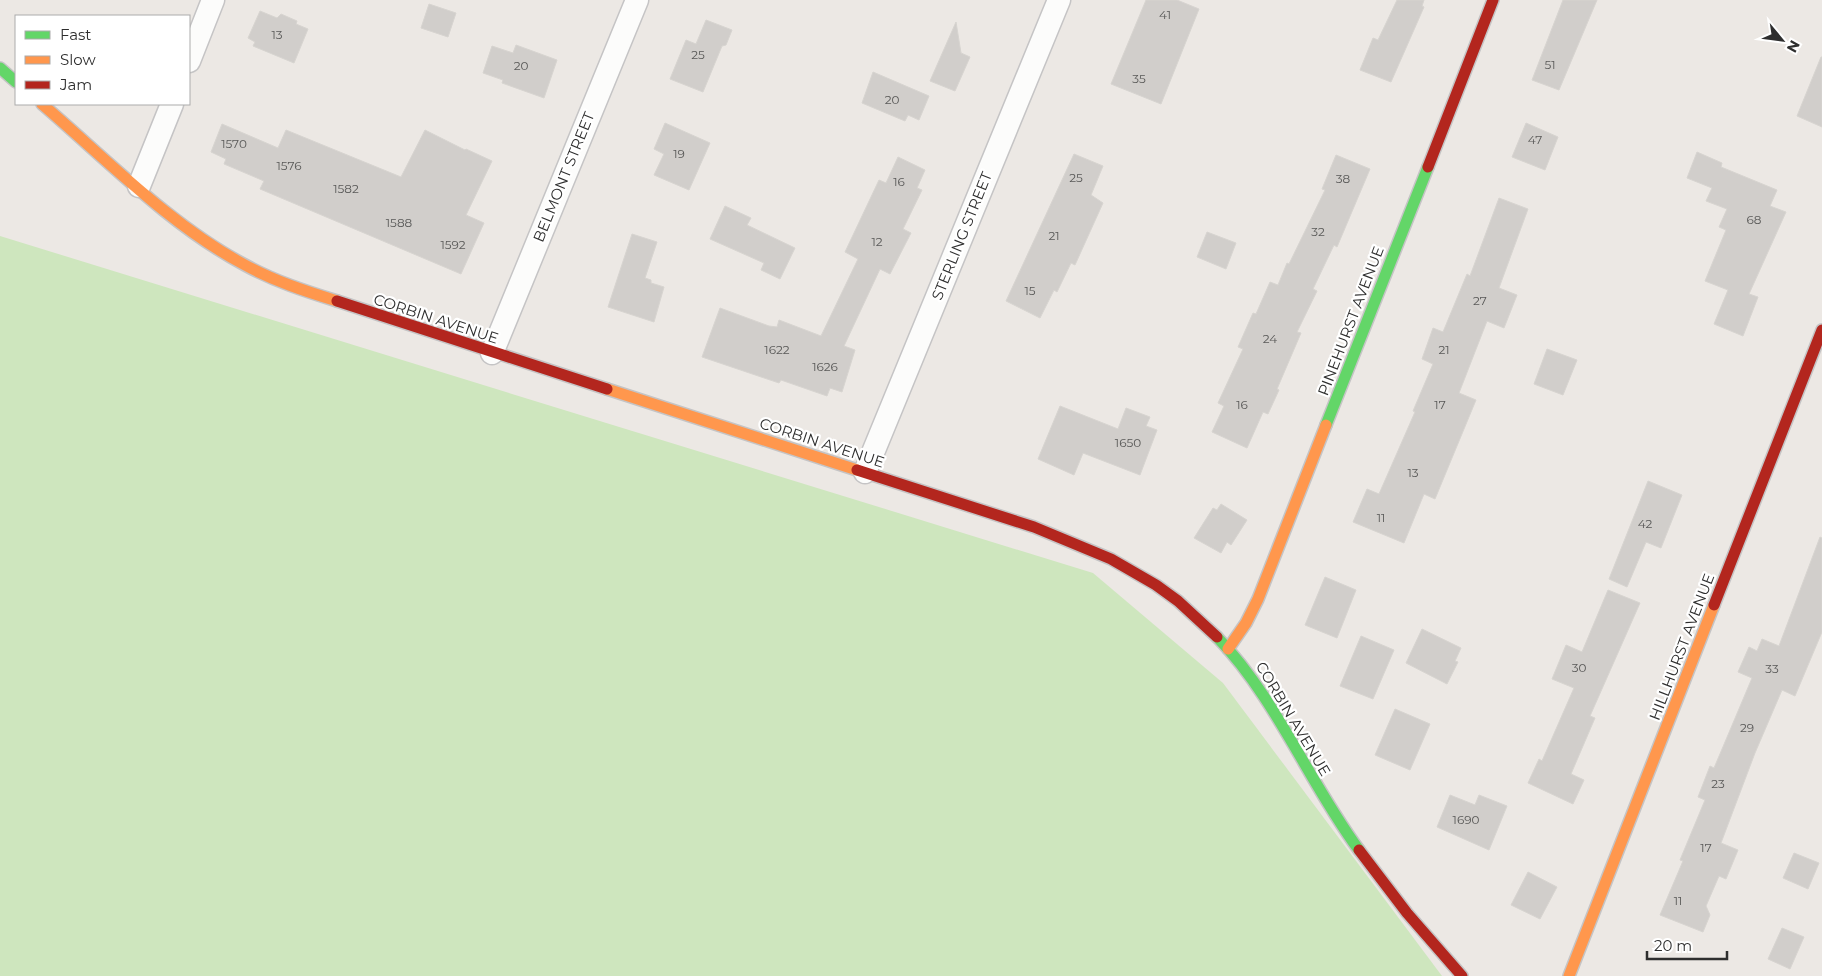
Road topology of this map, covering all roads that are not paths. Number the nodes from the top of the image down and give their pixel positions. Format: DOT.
graph roads {
  1 [pos="213,0"];
  2 [pos="637,0"];
  3 [pos="1059,0"];
  4 [pos="1493,0"];
  5 [pos="190,58"];
  6 [pos="0,68"];
  7 [pos="15,81"];
  8 [pos="43,105"];
  9 [pos="172,105"];
  10 [pos="139,186"];
  11 [pos="1822,330"];
  12 [pos="492,353"];
  13 [pos="865,472"];
  14 [pos="1228,648"];
  15 [pos="1462,976"];
  16 [pos="1569,976"];
  1 -- 5 [label="street"];
  2 -- 12 [label="street, BELMONT STREET"];
  3 -- 13 [label="street, STERLING STREET"];
  4 -- 14 [label="main road, PINEHURST AVENUE"];
  6 -- 7 [label="main road"];
  8 -- 10 [label="main road, CORBIN AVENUE"];
  9 -- 10 [label="street"];
  10 -- 12 [label="main road, CORBIN AVENUE"];
  11 -- 16 [label="main road, HILLHURST AVENUE"];
  12 -- 13 [label="main road, CORBIN AVENUE"];
  13 -- 14 [label="main road, CORBIN AVENUE"];
  14 -- 15 [label="main road, CORBIN AVENUE"];
}
